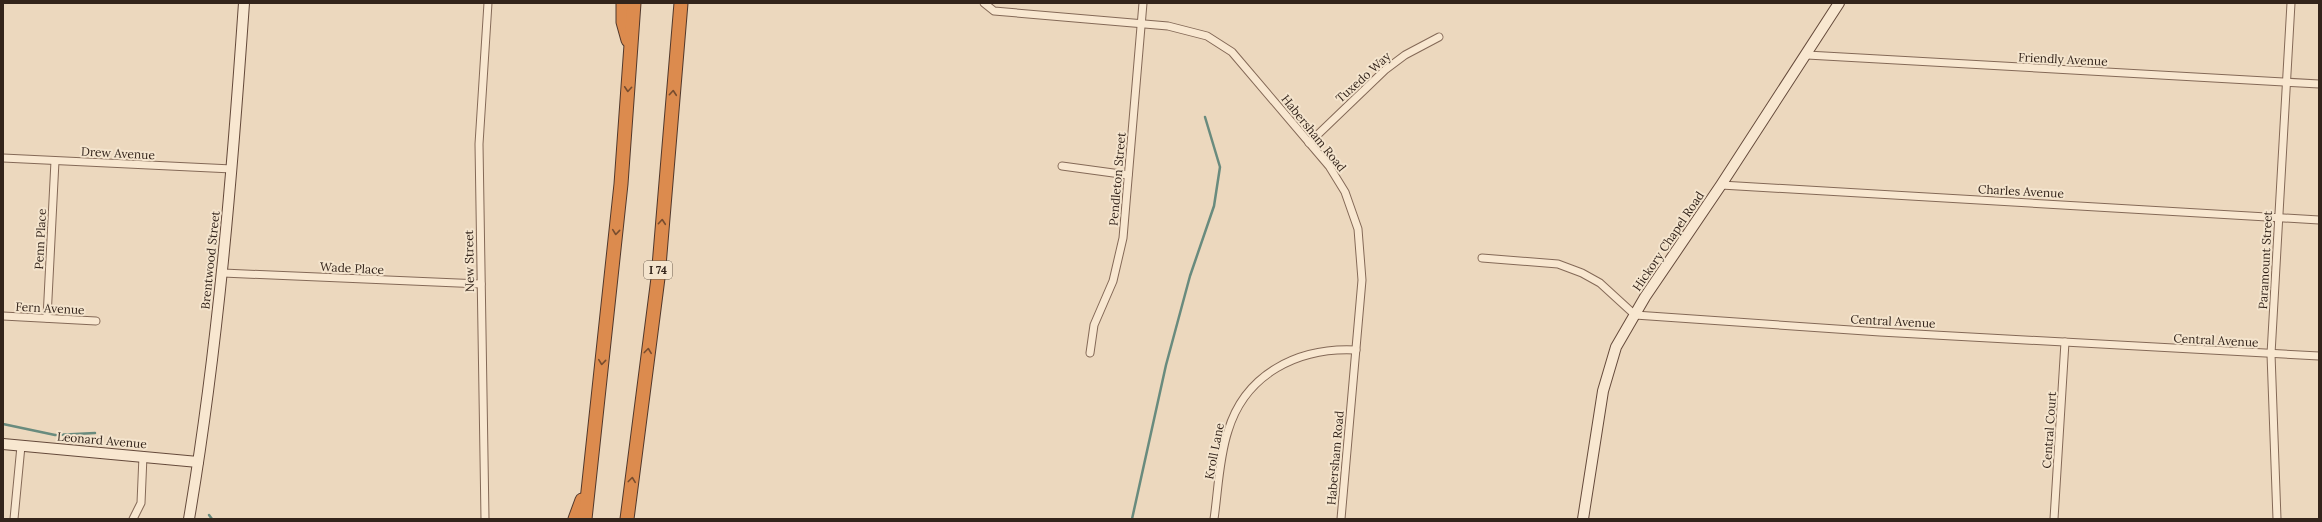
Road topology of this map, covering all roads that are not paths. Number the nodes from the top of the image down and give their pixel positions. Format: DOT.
graph roads {
  1 [pos="244,3"];
  2 [pos="488,3"];
  3 [pos="624,3"];
  4 [pos="634,3"];
  5 [pos="680,3"];
  6 [pos="984,3"];
  7 [pos="1143,3"];
  8 [pos="1839,3"];
  9 [pos="2290,3"];
  10 [pos="1142,24"];
  11 [pos="1439,37"];
  12 [pos="631,50"];
  13 [pos="1806,55"];
  14 [pos="2285,82"];
  15 [pos="2319,84"];
  16 [pos="1309,142"];
  17 [pos="3,158"];
  18 [pos="54,161"];
  19 [pos="1062,166"];
  20 [pos="232,169"];
  21 [pos="1128,175"];
  22 [pos="1722,185"];
  23 [pos="2278,217"];
  24 [pos="2319,220"];
  25 [pos="1482,258"];
  26 [pos="223,273"];
  27 [pos="481,284"];
  28 [pos="1635,315"];
  29 [pos="3,316"];
  30 [pos="47,318"];
  31 [pos="96,321"];
  32 [pos="2065,342"];
  33 [pos="1356,350"];
  34 [pos="1090,353"];
  35 [pos="2271,354"];
  36 [pos="2319,356"];
  37 [pos="3,444"];
  38 [pos="21,446"];
  39 [pos="143,456"];
  40 [pos="198,462"];
  41 [pos="588,483"];
  42 [pos="14,519"];
  43 [pos="133,519"];
  44 [pos="189,519"];
  45 [pos="485,519"];
  46 [pos="575,519"];
  47 [pos="585,519"];
  48 [pos="627,519"];
  49 [pos="1214,519"];
  50 [pos="1341,519"];
  51 [pos="1583,519"];
  52 [pos="2054,519"];
  53 [pos="2277,519"];
  1 -- 20 [label="street, Brentwood Street"];
  2 -- 27 [label="street, New Street"];
  3 -- 12 [label="highway"];
  4 -- 12 [label="highway"];
  48 -- 5 [label="highway, I 74, one-way"];
  6 -- 10 [label="street, Habersham Road"];
  7 -- 10 [label="street, Pendleton Street"];
  8 -- 13 [label="street, Hickory Chapel Road"];
  9 -- 14 [label="street, Paramount Street"];
  10 -- 16 [label="street, Habersham Road"];
  10 -- 21 [label="street, Pendleton Street"];
  11 -- 16 [label="street, Tuxedo Way"];
  12 -- 41 [label="highway, one-way"];
  13 -- 14 [label="street, Friendly Avenue"];
  13 -- 22 [label="street, Hickory Chapel Road"];
  14 -- 15 [label="street, Friendly Avenue"];
  14 -- 23 [label="street, Paramount Street"];
  16 -- 33 [label="street, Habersham Road"];
  17 -- 18 [label="street, Drew Avenue"];
  18 -- 20 [label="street, Drew Avenue"];
  18 -- 30 [label="street, Penn Place"];
  19 -- 21 [label="street"];
  20 -- 26 [label="street, Brentwood Street"];
  21 -- 34 [label="street, Pendleton Street"];
  22 -- 23 [label="street, Charles Avenue"];
  22 -- 28 [label="street, Hickory Chapel Road"];
  23 -- 24 [label="street, Charles Avenue"];
  23 -- 35 [label="street, Paramount Street"];
  25 -- 28 [label="street"];
  26 -- 27 [label="street, Wade Place"];
  26 -- 40 [label="street, Brentwood Street"];
  27 -- 45 [label="street, New Street"];
  28 -- 32 [label="street, Central Avenue"];
  28 -- 51 [label="street, Hickory Chapel Road"];
  29 -- 30 [label="street, Fern Avenue"];
  30 -- 31 [label="street, Fern Avenue"];
  32 -- 35 [label="street, Central Avenue"];
  32 -- 52 [label="street, Central Court"];
  33 -- 49 [label="street, Kroll Lane"];
  33 -- 50 [label="street, Habersham Road"];
  35 -- 36 [label="street, Central Avenue"];
  35 -- 53 [label="street, Paramount Street"];
  37 -- 38 [label="street, Leonard Avenue"];
  38 -- 39 [label="street, Leonard Avenue"];
  38 -- 42 [label="street"];
  39 -- 40 [label="street, Leonard Avenue"];
  39 -- 43 [label="street"];
  40 -- 44 [label="street, Brentwood Street"];
  41 -- 46 [label="highway"];
  41 -- 47 [label="highway"];
}
